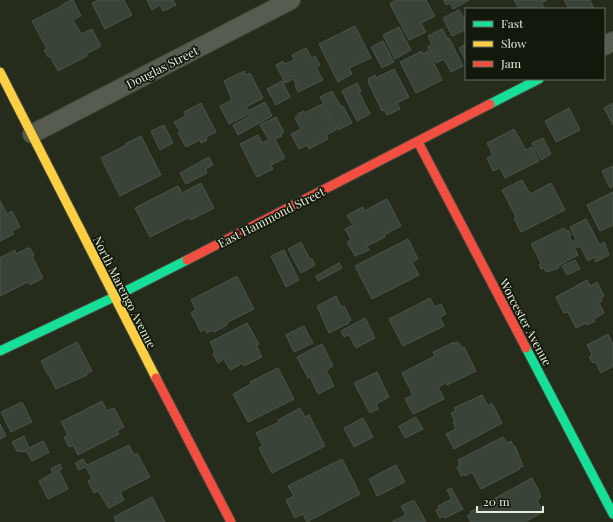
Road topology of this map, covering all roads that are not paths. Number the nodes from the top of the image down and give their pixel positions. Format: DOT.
graph roads {
  1 [pos="291,0"];
  2 [pos="0,72"];
  3 [pos="538,80"];
  4 [pos="32,134"];
  5 [pos="418,142"];
  6 [pos="114,297"];
  7 [pos="0,351"];
  8 [pos="613,514"];
  9 [pos="231,522"];
  1 -- 4 [label="street, Douglas Street"];
  2 -- 4 [label="street, North Marengo Avenue"];
  3 -- 5 [label="street, East Hammond Street"];
  4 -- 6 [label="street, North Marengo Avenue"];
  5 -- 6 [label="street, East Hammond Street"];
  5 -- 8 [label="street, Worcester Avenue"];
  6 -- 7 [label="street, East Hammond Street"];
  6 -- 9 [label="street, North Marengo Avenue"];
}
